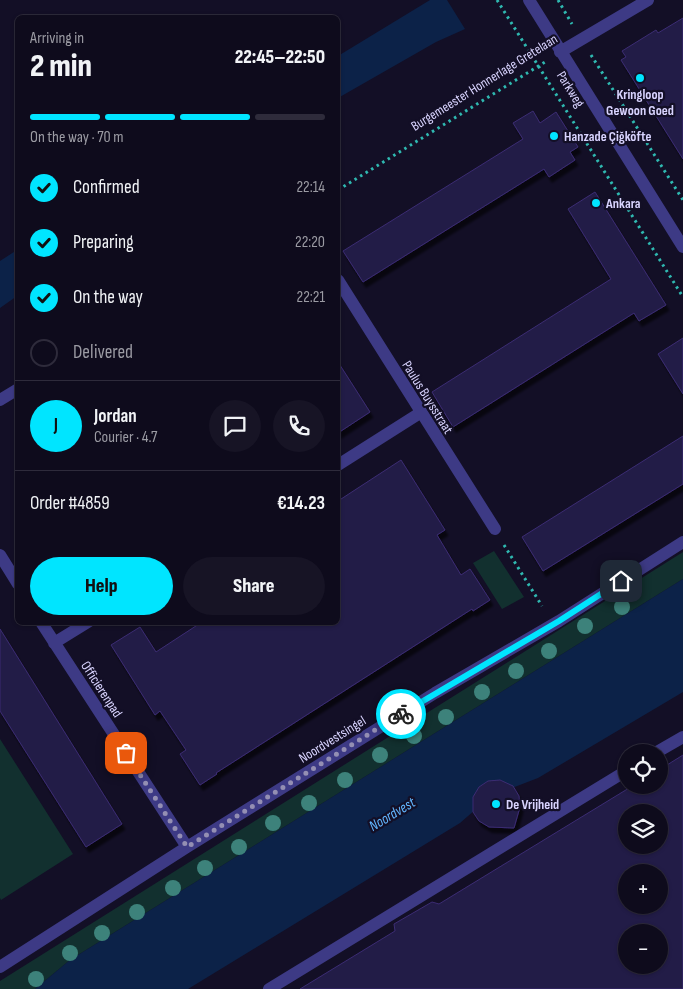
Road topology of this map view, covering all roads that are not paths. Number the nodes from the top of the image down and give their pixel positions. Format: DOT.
graph roads {
  1 [pos="528,0"];
  2 [pos="648,0"];
  3 [pos="560,52"];
  4 [pos="683,247"];
  5 [pos="340,283"];
  6 [pos="15,391"];
  7 [pos="0,400"];
  8 [pos="420,413"];
  9 [pos="340,465"];
  10 [pos="495,529"];
  11 [pos="683,542"];
  12 [pos="0,555"];
  13 [pos="5,574"];
  14 [pos="15,582"];
  15 [pos="44,625"];
  16 [pos="83,625"];
  17 [pos="54,644"];
  18 [pos="683,737"];
  19 [pos="668,746"];
  20 [pos="618,776"];
  21 [pos="187,847"];
  22 [pos="0,967"];
  23 [pos="269,989"];
  1 -- 3 [label="street, Parkweg"];
  2 -- 3 [label="street, Burgemeester Honnerlage Gretelaan"];
  3 -- 4 [label="street, Parkweg"];
  5 -- 8 [label="street, Paulus Buysstraat"];
  6 -- 7 [label="street"];
  8 -- 9 [label="street"];
  8 -- 10 [label="street, Paulus Buysstraat"];
  11 -- 21 [label="street, Noordvestsingel"];
  12 -- 13 [label="street"];
  13 -- 14 [label="street"];
  15 -- 17 [label="street, Officierenpad"];
  16 -- 17 [label="street"];
  17 -- 21 [label="street, Officierenpad"];
  18 -- 19 [label="street"];
  20 -- 23 [label="street"];
  21 -- 22 [label="street, Noordvestsingel"];
}
